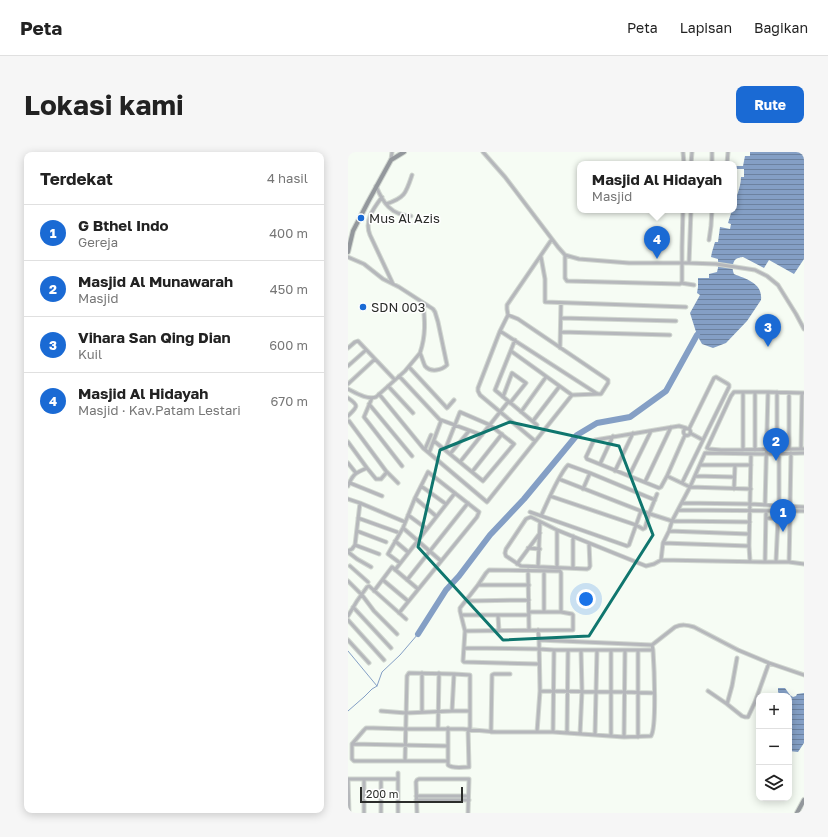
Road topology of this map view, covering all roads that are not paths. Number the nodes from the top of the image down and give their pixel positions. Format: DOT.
graph roads {
  1 [pos="392,152"];
  2 [pos="404,152"];
  3 [pos="483,152"];
  4 [pos="391,160"];
  5 [pos="412,175"];
  6 [pos="376,186"];
  7 [pos="382,197"];
  8 [pos="386,204"];
  9 [pos="683,213"];
  10 [pos="691,213"];
  11 [pos="712,213"];
  12 [pos="411,216"];
  13 [pos="552,239"];
  14 [pos="709,240"];
  15 [pos="348,252"];
  16 [pos="565,255"];
  17 [pos="348,257"];
  18 [pos="541,257"];
  19 [pos="682,263"];
  20 [pos="689,263"];
  21 [pos="393,284"];
  22 [pos="681,284"];
  23 [pos="694,285"];
  24 [pos="423,303"];
  25 [pos="561,304"];
  26 [pos="686,307"];
  27 [pos="508,315"];
  28 [pos="561,318"];
  29 [pos="676,321"];
  30 [pos="804,330"];
  31 [pos="500,331"];
  32 [pos="561,332"];
  33 [pos="670,335"];
  34 [pos="515,340"];
  35 [pos="348,348"];
  36 [pos="560,348"];
  37 [pos="366,350"];
  38 [pos="510,352"];
  39 [pos="420,353"];
  40 [pos="375,360"];
  41 [pos="348,366"];
  42 [pos="409,367"];
  43 [pos="399,376"];
  44 [pos="546,377"];
  45 [pos="395,380"];
  46 [pos="348,384"];
  47 [pos="388,386"];
  48 [pos="559,387"];
  49 [pos="348,389"];
  50 [pos="742,392"];
  51 [pos="755,392"];
  52 [pos="768,392"];
  53 [pos="777,392"];
  54 [pos="789,393"];
  55 [pos="803,393"];
  56 [pos="379,394"];
  57 [pos="598,394"];
  58 [pos="572,395"];
  59 [pos="503,397"];
  60 [pos="348,398"];
  61 [pos="372,398"];
  62 [pos="454,400"];
  63 [pos="509,403"];
  64 [pos="369,404"];
  65 [pos="500,412"];
  66 [pos="521,412"];
  67 [pos="413,413"];
  68 [pos="348,416"];
  69 [pos="441,420"];
  70 [pos="349,421"];
  71 [pos="533,421"];
  72 [pos="454,425"];
  73 [pos="490,425"];
  74 [pos="537,425"];
  75 [pos="671,427"];
  76 [pos="687,428"];
  77 [pos="469,431"];
  78 [pos="651,431"];
  79 [pos="633,433"];
  80 [pos="690,433"];
  81 [pos="502,434"];
  82 [pos="430,435"];
  83 [pos="482,435"];
  84 [pos="685,435"];
  85 [pos="613,436"];
  86 [pos="434,440"];
  87 [pos="703,440"];
  88 [pos="535,441"];
  89 [pos="348,442"];
  90 [pos="425,449"];
  91 [pos="803,449"];
  92 [pos="445,450"];
  93 [pos="743,450"];
  94 [pos="767,450"];
  95 [pos="777,450"];
  96 [pos="752,451"];
  97 [pos="790,451"];
  98 [pos="429,453"];
  99 [pos="804,453"];
  100 [pos="450,454"];
  101 [pos="767,454"];
  102 [pos="779,454"];
  103 [pos="412,456"];
  104 [pos="460,462"];
  105 [pos="348,463"];
  106 [pos="600,464"];
  107 [pos="700,465"];
  108 [pos="735,465"];
  109 [pos="402,466"];
  110 [pos="751,466"];
  111 [pos="367,468"];
  112 [pos="615,471"];
  113 [pos="388,472"];
  114 [pos="472,472"];
  115 [pos="590,473"];
  116 [pos="356,474"];
  117 [pos="629,476"];
  118 [pos="667,476"];
  119 [pos="695,476"];
  120 [pos="734,477"];
  121 [pos="559,479"];
  122 [pos="645,482"];
  123 [pos="350,483"];
  124 [pos="398,483"];
  125 [pos="682,483"];
  126 [pos="348,486"];
  127 [pos="421,486"];
  128 [pos="690,487"];
  129 [pos="583,489"];
  130 [pos="734,489"];
  131 [pos="751,489"];
  132 [pos="455,493"];
  133 [pos="657,494"];
  134 [pos="382,496"];
  135 [pos="550,496"];
  136 [pos="415,498"];
  137 [pos="348,499"];
  138 [pos="654,500"];
  139 [pos="360,503"];
  140 [pos="468,503"];
  141 [pos="682,503"];
  142 [pos="446,504"];
  143 [pos="750,504"];
  144 [pos="765,505"];
  145 [pos="779,506"];
  146 [pos="790,507"];
  147 [pos="804,507"];
  148 [pos="678,510"];
  149 [pos="750,510"];
  150 [pos="766,510"];
  151 [pos="640,511"];
  152 [pos="804,511"];
  153 [pos="530,512"];
  154 [pos="648,514"];
  155 [pos="408,515"];
  156 [pos="436,516"];
  157 [pos="541,516"];
  158 [pos="358,518"];
  159 [pos="766,518"];
  160 [pos="778,519"];
  161 [pos="672,521"];
  162 [pos="405,522"];
  163 [pos="540,522"];
  164 [pos="750,522"];
  165 [pos="636,525"];
  166 [pos="403,528"];
  167 [pos="427,529"];
  168 [pos="557,530"];
  169 [pos="357,531"];
  170 [pos="669,531"];
  171 [pos="397,532"];
  172 [pos="540,533"];
  173 [pos="749,534"];
  174 [pos="573,536"];
  175 [pos="418,540"];
  176 [pos="396,541"];
  177 [pos="386,542"];
  178 [pos="589,543"];
  179 [pos="663,543"];
  180 [pos="355,545"];
  181 [pos="749,546"];
  182 [pos="528,548"];
  183 [pos="540,549"];
  184 [pos="430,551"];
  185 [pos="348,552"];
  186 [pos="408,552"];
  187 [pos="379,554"];
  188 [pos="358,559"];
  189 [pos="661,560"];
  190 [pos="441,561"];
  191 [pos="750,561"];
  192 [pos="776,561"];
  193 [pos="765,562"];
  194 [pos="789,562"];
  195 [pos="400,563"];
  196 [pos="517,564"];
  197 [pos="804,564"];
  198 [pos="349,566"];
  199 [pos="371,567"];
  200 [pos="538,567"];
  201 [pos="557,567"];
  202 [pos="573,568"];
  203 [pos="529,569"];
  204 [pos="395,570"];
  205 [pos="544,571"];
  206 [pos="383,580"];
  207 [pos="407,580"];
  208 [pos="348,581"];
  209 [pos="368,582"];
  210 [pos="478,585"];
  211 [pos="528,585"];
  212 [pos="418,589"];
  213 [pos="374,591"];
  214 [pos="362,595"];
  215 [pos="529,600"];
  216 [pos="408,601"];
  217 [pos="467,601"];
  218 [pos="353,607"];
  219 [pos="544,612"];
  220 [pos="561,612"];
  221 [pos="399,613"];
  222 [pos="529,613"];
  223 [pos="461,615"];
  224 [pos="348,616"];
  225 [pos="498,616"];
  226 [pos="406,619"];
  227 [pos="348,620"];
  228 [pos="529,630"];
  229 [pos="538,630"];
  230 [pos="465,631"];
  231 [pos="499,631"];
  232 [pos="397,634"];
  233 [pos="348,640"];
  234 [pos="539,640"];
  235 [pos="652,645"];
  236 [pos="391,648"];
  237 [pos="464,648"];
  238 [pos="539,649"];
  239 [pos="554,650"];
  240 [pos="568,650"];
  241 [pos="581,650"];
  242 [pos="597,650"];
  243 [pos="611,650"];
  244 [pos="625,650"];
  245 [pos="638,650"];
  246 [pos="653,650"];
  247 [pos="737,658"];
  248 [pos="384,660"];
  249 [pos="369,663"];
  250 [pos="769,663"];
  251 [pos="539,664"];
  252 [pos="422,673"];
  253 [pos="438,673"];
  254 [pos="454,674"];
  255 [pos="510,674"];
  256 [pos="804,675"];
  257 [pos="553,690"];
  258 [pos="540,691"];
  259 [pos="567,691"];
  260 [pos="582,691"];
  261 [pos="596,691"];
  262 [pos="708,691"];
  263 [pos="610,692"];
  264 [pos="624,692"];
  265 [pos="638,692"];
  266 [pos="654,693"];
  267 [pos="727,704"];
  268 [pos="381,711"];
  269 [pos="438,711"];
  270 [pos="452,711"];
  271 [pos="470,711"];
  272 [pos="406,712"];
  273 [pos="422,712"];
  274 [pos="438,728"];
  275 [pos="448,728"];
  276 [pos="405,729"];
  277 [pos="469,729"];
  278 [pos="491,732"];
  279 [pos="537,732"];
  280 [pos="553,732"];
  281 [pos="568,734"];
  282 [pos="580,734"];
  283 [pos="595,734"];
  284 [pos="611,736"];
  285 [pos="624,737"];
  286 [pos="638,737"];
  287 [pos="352,744"];
  288 [pos="404,745"];
  289 [pos="448,746"];
  290 [pos="405,761"];
  291 [pos="447,761"];
  292 [pos="398,773"];
  293 [pos="348,779"];
  294 [pos="364,779"];
  295 [pos="380,779"];
  296 [pos="398,779"];
  297 [pos="416,796"];
  298 [pos="468,796"];
  299 [pos="416,800"];
  300 [pos="469,800"];
  301 [pos="804,800"];
  302 [pos="349,813"];
  303 [pos="364,813"];
  304 [pos="381,813"];
  305 [pos="398,813"];
  306 [pos="416,813"];
  307 [pos="468,813"];
  308 [pos="797,813"];
  1 -- 4 [label="street"];
  2 -- 4 [label="street"];
  3 -- 13 [label="street"];
  4 -- 6 [label="street"];
  5 -- 8 [label="street"];
  6 -- 7 [label="street"];
  6 -- 15 [label="street"];
  7 -- 8 [label="street"];
  7 -- 21 [label="street"];
  8 -- 12 [label="street"];
  9 -- 19 [label="street"];
  10 -- 20 [label="street"];
  11 -- 14 [label="street"];
  13 -- 16 [label="street"];
  13 -- 18 [label="street"];
  16 -- 19 [label="street"];
  16 -- 22 [label="street"];
  17 -- 21 [label="street"];
  18 -- 25 [label="street"];
  18 -- 27 [label="street"];
  19 -- 20 [label="street"];
  19 -- 22 [label="street"];
  20 -- 30 [label="street"];
  21 -- 24 [label="street"];
  22 -- 23 [label="street"];
  24 -- 39 [label="street"];
  24 -- 39 [label="street"];
  25 -- 26 [label="street"];
  25 -- 28 [label="street"];
  27 -- 31 [label="street"];
  27 -- 36 [label="street"];
  28 -- 29 [label="street"];
  28 -- 32 [label="street"];
  31 -- 34 [label="street"];
  31 -- 65 [label="street"];
  32 -- 33 [label="street"];
  32 -- 36 [label="street"];
  34 -- 38 [label="street"];
  34 -- 57 [label="street"];
  35 -- 37 [label="street"];
  36 -- 57 [label="street"];
  37 -- 40 [label="street"];
  37 -- 41 [label="street"];
  38 -- 44 [label="street"];
  38 -- 59 [label="street"];
  39 -- 42 [label="street"];
  40 -- 45 [label="street"];
  40 -- 46 [label="street"];
  42 -- 43 [label="street"];
  42 -- 62 [label="street"];
  43 -- 45 [label="street"];
  43 -- 69 [label="street"];
  44 -- 48 [label="street"];
  44 -- 66 [label="street"];
  45 -- 47 [label="street"];
  47 -- 56 [label="street"];
  47 -- 67 [label="street"];
  48 -- 58 [label="street"];
  48 -- 71 [label="street"];
  49 -- 61 [label="street"];
  50 -- 51 [label="street"];
  50 -- 93 [label="street"];
  50 -- 93 [label="street"];
  51 -- 52 [label="street"];
  51 -- 96 [label="street"];
  52 -- 53 [label="street"];
  52 -- 94 [label="street"];
  53 -- 54 [label="street"];
  53 -- 95 [label="street"];
  54 -- 55 [label="street"];
  54 -- 97 [label="street"];
  55 -- 91 [label="street"];
  56 -- 61 [label="street"];
  56 -- 90 [label="street"];
  57 -- 58 [label="street"];
  58 -- 88 [label="street"];
  59 -- 63 [label="street"];
  59 -- 63 [label="street"];
  60 -- 68 [label="street"];
  61 -- 64 [label="street"];
  63 -- 65 [label="street"];
  63 -- 66 [label="street"];
  64 -- 103 [label="street"];
  64 -- 109 [label="street"];
  65 -- 73 [label="street"];
  65 -- 88 [label="street"];
  66 -- 71 [label="street"];
  69 -- 72 [label="street"];
  69 -- 86 [label="street"];
  70 -- 113 [label="street"];
  71 -- 74 [label="street"];
  72 -- 73 [label="street"];
  72 -- 77 [label="street"];
  72 -- 92 [label="street"];
  73 -- 81 [label="street"];
  73 -- 83 [label="street"];
  75 -- 76 [label="street"];
  75 -- 78 [label="street"];
  75 -- 122 [label="street"];
  76 -- 80 [label="street"];
  76 -- 84 [label="street"];
  76 -- 87 [label="street"];
  77 -- 83 [label="street"];
  77 -- 100 [label="street"];
  78 -- 79 [label="street"];
  78 -- 117 [label="street"];
  79 -- 85 [label="street"];
  79 -- 112 [label="street"];
  80 -- 84 [label="street"];
  80 -- 87 [label="street"];
  81 -- 114 [label="street"];
  81 -- 114 [label="street"];
  82 -- 90 [label="street"];
  83 -- 104 [label="street"];
  84 -- 118 [label="street"];
  85 -- 106 [label="street"];
  85 -- 106 [label="street"];
  86 -- 92 [label="street"];
  86 -- 98 [label="street"];
  87 -- 125 [label="street"];
  88 -- 98 [label="street"];
  89 -- 111 [label="street"];
  90 -- 98 [label="street"];
  91 -- 97 [label="street"];
  92 -- 100 [label="street"];
  93 -- 96 [label="street"];
  94 -- 95 [label="street"];
  94 -- 96 [label="street"];
  94 -- 101 [label="street"];
  95 -- 97 [label="street"];
  96 -- 101 [label="street"];
  96 -- 107 [label="street"];
  96 -- 110 [label="street"];
  97 -- 99 [label="street"];
  97 -- 102 [label="street"];
  97 -- 146 [label="street"];
  100 -- 104 [label="street"];
  101 -- 102 [label="street"];
  101 -- 144 [label="street"];
  102 -- 145 [label="street"];
  104 -- 114 [label="street"];
  105 -- 116 [label="street"];
  106 -- 112 [label="street"];
  107 -- 108 [label="street"];
  107 -- 119 [label="street"];
  108 -- 110 [label="street"];
  108 -- 120 [label="street"];
  110 -- 131 [label="street"];
  111 -- 113 [label="street"];
  111 -- 116 [label="street"];
  112 -- 117 [label="street"];
  113 -- 124 [label="street"];
  115 -- 121 [label="street"];
  115 -- 129 [label="street"];
  115 -- 138 [label="street"];
  116 -- 123 [label="street"];
  117 -- 122 [label="street"];
  118 -- 122 [label="street"];
  118 -- 125 [label="street"];
  119 -- 120 [label="street"];
  119 -- 128 [label="street"];
  120 -- 130 [label="street"];
  121 -- 129 [label="street"];
  121 -- 135 [label="street"];
  123 -- 126 [label="street"];
  123 -- 134 [label="street"];
  125 -- 128 [label="street"];
  127 -- 132 [label="street"];
  127 -- 136 [label="street"];
  127 -- 142 [label="street"];
  128 -- 130 [label="street"];
  128 -- 141 [label="street"];
  129 -- 151 [label="street"];
  130 -- 131 [label="street"];
  131 -- 143 [label="street"];
  132 -- 140 [label="street"];
  132 -- 142 [label="street"];
  133 -- 138 [label="street"];
  135 -- 157 [label="street"];
  135 -- 165 [label="street"];
  136 -- 155 [label="street"];
  136 -- 156 [label="street"];
  137 -- 139 [label="street"];
  138 -- 154 [label="street"];
  139 -- 158 [label="street"];
  139 -- 162 [label="street"];
  140 -- 184 [label="street"];
  140 -- 190 [label="street"];
  141 -- 143 [label="street"];
  141 -- 148 [label="street"];
  142 -- 156 [label="street"];
  143 -- 144 [label="street"];
  143 -- 149 [label="street"];
  144 -- 145 [label="street"];
  145 -- 146 [label="street"];
  146 -- 147 [label="street"];
  148 -- 149 [label="street"];
  148 -- 161 [label="street"];
  149 -- 150 [label="street"];
  149 -- 164 [label="street"];
  150 -- 152 [label="street"];
  150 -- 159 [label="street"];
  151 -- 154 [label="street"];
  151 -- 165 [label="street"];
  153 -- 157 [label="street"];
  154 -- 161 [label="street"];
  154 -- 165 [label="street"];
  155 -- 162 [label="street"];
  155 -- 167 [label="street"];
  156 -- 167 [label="street"];
  157 -- 165 [label="street"];
  158 -- 169 [label="street"];
  158 -- 171 [label="street"];
  159 -- 160 [label="street"];
  159 -- 193 [label="street"];
  160 -- 192 [label="street"];
  160 -- 194 [label="street"];
  161 -- 164 [label="street"];
  161 -- 170 [label="street"];
  162 -- 166 [label="street"];
  163 -- 168 [label="street"];
  163 -- 172 [label="street"];
  163 -- 196 [label="street"];
  164 -- 173 [label="street"];
  166 -- 175 [label="street"];
  166 -- 176 [label="street"];
  167 -- 175 [label="street"];
  168 -- 174 [label="street"];
  168 -- 201 [label="street"];
  169 -- 177 [label="street"];
  169 -- 180 [label="street"];
  170 -- 173 [label="street"];
  170 -- 179 [label="street"];
  172 -- 182 [label="street"];
  172 -- 183 [label="street"];
  173 -- 181 [label="street"];
  174 -- 178 [label="street"];
  174 -- 202 [label="street"];
  175 -- 184 [label="street"];
  175 -- 186 [label="street"];
  176 -- 186 [label="street"];
  176 -- 195 [label="street"];
  178 -- 189 [label="street"];
  178 -- 202 [label="street"];
  179 -- 181 [label="street"];
  179 -- 189 [label="street"];
  180 -- 185 [label="street"];
  180 -- 187 [label="street"];
  181 -- 191 [label="street"];
  182 -- 183 [label="street"];
  182 -- 196 [label="street"];
  183 -- 200 [label="street"];
  184 -- 190 [label="street"];
  184 -- 207 [label="street"];
  185 -- 188 [label="street"];
  186 -- 195 [label="street"];
  188 -- 198 [label="street"];
  188 -- 199 [label="street"];
  189 -- 191 [label="street"];
  190 -- 212 [label="street"];
  191 -- 193 [label="street"];
  192 -- 193 [label="street"];
  192 -- 194 [label="street"];
  194 -- 197 [label="street"];
  195 -- 204 [label="street"];
  196 -- 203 [label="street"];
  198 -- 209 [label="street"];
  200 -- 201 [label="street"];
  200 -- 203 [label="street"];
  201 -- 202 [label="street"];
  203 -- 205 [label="street"];
  203 -- 210 [label="street"];
  203 -- 211 [label="street"];
  204 -- 206 [label="street"];
  204 -- 207 [label="street"];
  205 -- 219 [label="street"];
  205 -- 220 [label="street"];
  206 -- 213 [label="street"];
  206 -- 216 [label="street"];
  207 -- 212 [label="street"];
  208 -- 214 [label="street"];
  210 -- 211 [label="street"];
  210 -- 217 [label="street"];
  211 -- 215 [label="street"];
  212 -- 216 [label="street"];
  213 -- 214 [label="street"];
  213 -- 221 [label="street"];
  214 -- 218 [label="street"];
  214 -- 232 [label="street"];
  215 -- 217 [label="street"];
  215 -- 222 [label="street"];
  216 -- 221 [label="street"];
  217 -- 223 [label="street"];
  218 -- 224 [label="street"];
  218 -- 236 [label="street"];
  219 -- 220 [label="street"];
  219 -- 222 [label="street"];
  220 -- 229 [label="street"];
  221 -- 226 [label="street"];
  222 -- 225 [label="street"];
  222 -- 228 [label="street"];
  223 -- 225 [label="street"];
  223 -- 230 [label="street"];
  225 -- 231 [label="street"];
  227 -- 248 [label="street"];
  228 -- 229 [label="street"];
  228 -- 231 [label="street"];
  229 -- 234 [label="street"];
  230 -- 231 [label="street"];
  230 -- 237 [label="street"];
  233 -- 249 [label="street"];
  234 -- 235 [label="street"];
  234 -- 238 [label="street"];
  235 -- 246 [label="street"];
  235 -- 250 [label="street"];
  237 -- 238 [label="street"];
  237 -- 251 [label="street"];
  238 -- 239 [label="street"];
  238 -- 251 [label="street"];
  239 -- 240 [label="street"];
  239 -- 257 [label="street"];
  240 -- 241 [label="street"];
  240 -- 259 [label="street"];
  241 -- 242 [label="street"];
  241 -- 260 [label="street"];
  242 -- 243 [label="street"];
  242 -- 261 [label="street"];
  243 -- 244 [label="street"];
  243 -- 263 [label="street"];
  244 -- 245 [label="street"];
  244 -- 264 [label="street"];
  245 -- 246 [label="street"];
  245 -- 265 [label="street"];
  246 -- 266 [label="street"];
  247 -- 267 [label="street"];
  250 -- 256 [label="street"];
  250 -- 267 [label="street"];
  251 -- 258 [label="street"];
  252 -- 253 [label="street"];
  252 -- 272 [label="street"];
  252 -- 273 [label="street"];
  253 -- 254 [label="street"];
  253 -- 269 [label="street"];
  254 -- 270 [label="street"];
  254 -- 271 [label="street"];
  255 -- 278 [label="street"];
  257 -- 258 [label="street"];
  257 -- 259 [label="street"];
  257 -- 280 [label="street"];
  258 -- 279 [label="street"];
  259 -- 260 [label="street"];
  259 -- 281 [label="street"];
  260 -- 261 [label="street"];
  260 -- 282 [label="street"];
  261 -- 263 [label="street"];
  261 -- 283 [label="street"];
  262 -- 267 [label="street"];
  263 -- 264 [label="street"];
  263 -- 284 [label="street"];
  264 -- 265 [label="street"];
  264 -- 285 [label="street"];
  265 -- 266 [label="street"];
  265 -- 286 [label="street"];
  266 -- 286 [label="street"];
  268 -- 272 [label="street"];
  269 -- 270 [label="street"];
  269 -- 273 [label="street"];
  269 -- 274 [label="street"];
  270 -- 271 [label="street"];
  271 -- 277 [label="street"];
  272 -- 273 [label="street"];
  272 -- 276 [label="street"];
  274 -- 275 [label="street"];
  274 -- 276 [label="street"];
  275 -- 277 [label="street"];
  275 -- 289 [label="street"];
  276 -- 287 [label="street"];
  276 -- 288 [label="street"];
  277 -- 278 [label="street"];
  277 -- 291 [label="street"];
  278 -- 279 [label="street"];
  279 -- 280 [label="street"];
  280 -- 281 [label="street"];
  281 -- 282 [label="street"];
  282 -- 283 [label="street"];
  283 -- 284 [label="street"];
  284 -- 285 [label="street"];
  285 -- 286 [label="street"];
  287 -- 288 [label="street"];
  287 -- 290 [label="street"];
  288 -- 289 [label="street"];
  288 -- 290 [label="street"];
  289 -- 291 [label="street"];
  290 -- 291 [label="street"];
  292 -- 296 [label="street"];
  293 -- 294 [label="street"];
  293 -- 302 [label="street"];
  294 -- 295 [label="street"];
  294 -- 303 [label="street"];
  295 -- 296 [label="street"];
  295 -- 304 [label="street"];
  296 -- 305 [label="street"];
  297 -- 298 [label="street"];
  297 -- 298 [label="street"];
  297 -- 299 [label="street"];
  298 -- 300 [label="street"];
  299 -- 300 [label="street"];
  299 -- 306 [label="street"];
  300 -- 307 [label="street"];
  301 -- 308 [label="street"];
}
